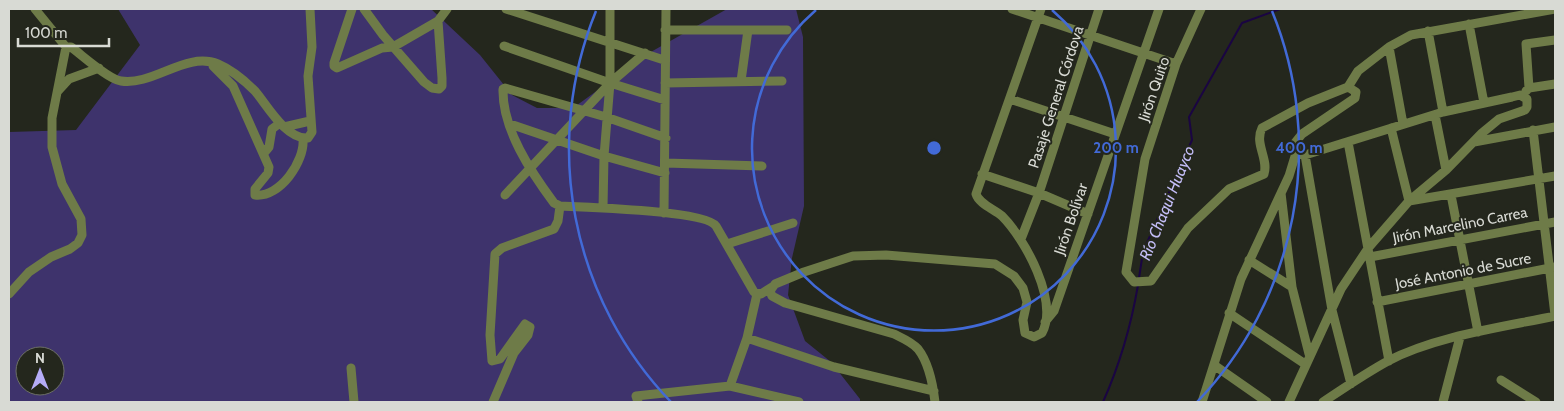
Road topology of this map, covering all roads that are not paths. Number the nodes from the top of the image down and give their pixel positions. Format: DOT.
graph roads {
  1 [pos="35,9"];
  2 [pos="310,9"];
  3 [pos="352,9"];
  4 [pos="364,9"];
  5 [pos="447,9"];
  6 [pos="506,9"];
  7 [pos="610,9"];
  8 [pos="666,9"];
  9 [pos="1012,9"];
  10 [pos="1099,9"];
  11 [pos="1159,9"];
  12 [pos="1201,9"];
  13 [pos="1555,9"];
  14 [pos="1039,13"];
  15 [pos="438,21"];
  16 [pos="1470,24"];
  17 [pos="666,30"];
  18 [pos="748,30"];
  19 [pos="787,30"];
  20 [pos="1428,31"];
  21 [pos="383,35"];
  22 [pos="1090,37"];
  23 [pos="1555,40"];
  24 [pos="608,41"];
  25 [pos="504,46"];
  26 [pos="66,47"];
  27 [pos="393,47"];
  28 [pos="1390,47"];
  29 [pos="382,48"];
  30 [pos="645,53"];
  31 [pos="1143,53"];
  32 [pos="664,60"];
  33 [pos="208,61"];
  34 [pos="1176,64"];
  35 [pos="99,68"];
  36 [pos="741,81"];
  37 [pos="782,81"];
  38 [pos="665,83"];
  39 [pos="610,84"];
  40 [pos="1555,84"];
  41 [pos="1348,87"];
  42 [pos="1529,88"];
  43 [pos="56,94"];
  44 [pos="1520,96"];
  45 [pos="1010,99"];
  46 [pos="665,100"];
  47 [pos="1484,103"];
  48 [pos="586,110"];
  49 [pos="1439,114"];
  50 [pos="1064,116"];
  51 [pos="606,117"];
  52 [pos="310,121"];
  53 [pos="510,124"];
  54 [pos="1403,124"];
  55 [pos="282,125"];
  56 [pos="1555,127"];
  57 [pos="1391,128"];
  58 [pos="1533,130"];
  59 [pos="1115,134"];
  60 [pos="666,138"];
  61 [pos="303,139"];
  62 [pos="556,140"];
  63 [pos="1348,142"];
  64 [pos="1474,142"];
  65 [pos="264,152"];
  66 [pos="1301,154"];
  67 [pos="604,156"];
  68 [pos="666,163"];
  69 [pos="762,166"];
  70 [pos="529,169"];
  71 [pos="1446,170"];
  72 [pos="665,173"];
  73 [pos="982,174"];
  74 [pos="1555,176"];
  75 [pos="1539,178"];
  76 [pos="1039,193"];
  77 [pos="1281,193"];
  78 [pos="505,195"];
  79 [pos="1450,195"];
  80 [pos="1409,201"];
  81 [pos="560,206"];
  82 [pos="603,208"];
  83 [pos="664,213"];
  84 [pos="1088,214"];
  85 [pos="1555,222"];
  86 [pos="793,223"];
  87 [pos="1544,223"];
  88 [pos="1021,239"];
  89 [pos="1458,239"];
  90 [pos="726,244"];
  91 [pos="1369,246"];
  92 [pos="1370,257"];
  93 [pos="1249,260"];
  94 [pos="1552,267"];
  95 [pos="1468,284"];
  96 [pos="772,287"];
  97 [pos="1292,287"];
  98 [pos="9,294"];
  99 [pos="757,294"];
  100 [pos="1377,302"];
  101 [pos="1332,310"];
  102 [pos="1229,313"];
  103 [pos="1555,315"];
  104 [pos="1045,322"];
  105 [pos="1478,332"];
  106 [pos="1460,337"];
  107 [pos="747,338"];
  108 [pos="1309,354"];
  109 [pos="1389,361"];
  110 [pos="1305,364"];
  111 [pos="1214,365"];
  112 [pos="351,368"];
  113 [pos="1501,380"];
  114 [pos="1351,384"];
  115 [pos="730,386"];
  116 [pos="934,392"];
  117 [pos="354,402"];
  118 [pos="493,402"];
  119 [pos="638,402"];
  120 [pos="799,402"];
  121 [pos="935,402"];
  122 [pos="1202,402"];
  123 [pos="1267,402"];
  124 [pos="1289,402"];
  125 [pos="1323,402"];
  126 [pos="1444,402"];
  127 [pos="1536,402"];
  1 -- 26 [label="street"];
  2 -- 52 [label="street"];
  3 -- 29 [label="street"];
  4 -- 21 [label="street"];
  5 -- 15 [label="street"];
  6 -- 24 [label="street"];
  7 -- 24 [label="street"];
  8 -- 17 [label="street"];
  9 -- 14 [label="street"];
  10 -- 22 [label="street, Pasaje General Córdova"];
  11 -- 31 [label="street, Jirón Bolívar"];
  12 -- 34 [label="street, Jirón Quito"];
  13 -- 16 [label="street"];
  14 -- 22 [label="street"];
  14 -- 45 [label="street"];
  15 -- 27 [label="street"];
  15 -- 27 [label="street"];
  16 -- 20 [label="street"];
  16 -- 47 [label="street"];
  17 -- 18 [label="street"];
  17 -- 32 [label="street"];
  18 -- 19 [label="street"];
  18 -- 36 [label="street"];
  20 -- 28 [label="street"];
  20 -- 49 [label="street"];
  21 -- 27 [label="street"];
  21 -- 29 [label="street"];
  22 -- 31 [label="street"];
  22 -- 50 [label="street, Pasaje General Córdova"];
  23 -- 42 [label="street"];
  24 -- 30 [label="street"];
  24 -- 39 [label="street"];
  25 -- 39 [label="street"];
  26 -- 35 [label="street"];
  26 -- 43 [label="street"];
  27 -- 29 [label="street"];
  28 -- 41 [label="street"];
  28 -- 54 [label="street"];
  30 -- 32 [label="street"];
  30 -- 39 [label="street"];
  31 -- 34 [label="street"];
  31 -- 59 [label="street, Jirón Bolívar"];
  32 -- 38 [label="street"];
  33 -- 35 [label="street"];
  33 -- 55 [label="street"];
  33 -- 65 [label="street"];
  34 -- 41 [label="street, Jirón Quito"];
  35 -- 43 [label="street"];
  36 -- 37 [label="street"];
  36 -- 38 [label="street"];
  38 -- 46 [label="street"];
  39 -- 46 [label="street"];
  39 -- 48 [label="street"];
  39 -- 51 [label="street"];
  40 -- 42 [label="street"];
  41 -- 66 [label="street"];
  42 -- 44 [label="street"];
  43 -- 98 [label="street"];
  44 -- 47 [label="street"];
  44 -- 64 [label="street"];
  45 -- 50 [label="street"];
  45 -- 73 [label="street"];
  46 -- 60 [label="street"];
  47 -- 49 [label="street"];
  48 -- 51 [label="street"];
  48 -- 53 [label="street"];
  48 -- 62 [label="street"];
  49 -- 54 [label="street"];
  49 -- 71 [label="street"];
  50 -- 59 [label="street"];
  50 -- 76 [label="street, Pasaje General Córdova"];
  51 -- 60 [label="street"];
  51 -- 67 [label="street"];
  52 -- 55 [label="street"];
  52 -- 61 [label="street"];
  53 -- 62 [label="street"];
  53 -- 70 [label="street"];
  54 -- 57 [label="street"];
  55 -- 61 [label="street"];
  55 -- 65 [label="street"];
  56 -- 58 [label="street"];
  57 -- 63 [label="street"];
  57 -- 80 [label="street"];
  58 -- 64 [label="street"];
  58 -- 75 [label="street"];
  59 -- 84 [label="street, Jirón Bolívar"];
  60 -- 68 [label="street"];
  61 -- 65 [label="street"];
  62 -- 67 [label="street"];
  62 -- 70 [label="street"];
  63 -- 66 [label="street"];
  63 -- 91 [label="street"];
  64 -- 71 [label="street"];
  66 -- 77 [label="street"];
  66 -- 101 [label="street"];
  67 -- 72 [label="street"];
  67 -- 82 [label="street"];
  68 -- 69 [label="street"];
  68 -- 72 [label="street"];
  70 -- 78 [label="street"];
  70 -- 81 [label="street"];
  71 -- 80 [label="street"];
  72 -- 83 [label="street"];
  73 -- 76 [label="street"];
  73 -- 88 [label="street"];
  74 -- 75 [label="street"];
  75 -- 79 [label="street"];
  75 -- 87 [label="street"];
  76 -- 84 [label="street"];
  76 -- 88 [label="street, Pasaje General Córdova"];
  77 -- 93 [label="street"];
  77 -- 97 [label="street"];
  79 -- 80 [label="street"];
  79 -- 89 [label="street"];
  80 -- 91 [label="street"];
  81 -- 82 [label="street"];
  81 -- 118 [label="street"];
  82 -- 83 [label="street"];
  83 -- 90 [label="street"];
  84 -- 104 [label="street, Jirón Bolívar"];
  85 -- 87 [label="street, Jirón Marcelino Carrea"];
  86 -- 90 [label="street"];
  87 -- 89 [label="street, Jirón Marcelino Carrea"];
  87 -- 94 [label="street"];
  88 -- 104 [label="street"];
  89 -- 92 [label="street, Jirón Marcelino Carrea"];
  89 -- 95 [label="street"];
  90 -- 99 [label="street"];
  91 -- 92 [label="street"];
  91 -- 101 [label="street"];
  92 -- 100 [label="street"];
  93 -- 97 [label="street"];
  93 -- 102 [label="street"];
  94 -- 95 [label="street, José Antonio de Sucre"];
  94 -- 103 [label="street"];
  95 -- 100 [label="street, José Antonio de Sucre"];
  95 -- 105 [label="street"];
  96 -- 99 [label="street"];
  96 -- 104 [label="street, Jirón Bolívar"];
  96 -- 116 [label="street"];
  97 -- 108 [label="street"];
  99 -- 107 [label="street"];
  100 -- 109 [label="street"];
  101 -- 108 [label="street"];
  101 -- 114 [label="street"];
  102 -- 110 [label="street"];
  102 -- 111 [label="street"];
  103 -- 105 [label="street"];
  105 -- 106 [label="street"];
  106 -- 109 [label="street"];
  106 -- 126 [label="street"];
  107 -- 115 [label="street"];
  107 -- 116 [label="street"];
  108 -- 110 [label="street"];
  109 -- 114 [label="street"];
  110 -- 124 [label="street"];
  111 -- 122 [label="street"];
  111 -- 123 [label="street"];
  112 -- 117 [label="street"];
  113 -- 127 [label="street"];
  114 -- 125 [label="street"];
  115 -- 119 [label="street"];
  115 -- 120 [label="street"];
  116 -- 121 [label="street"];
}
